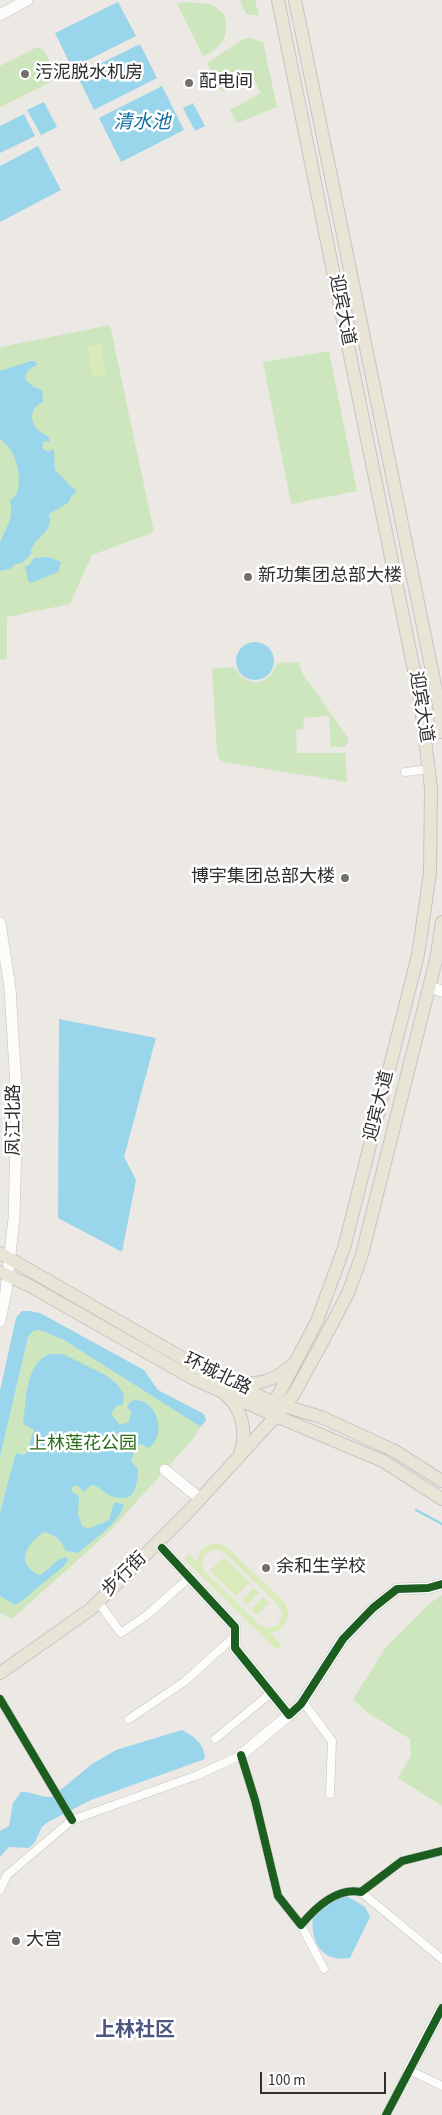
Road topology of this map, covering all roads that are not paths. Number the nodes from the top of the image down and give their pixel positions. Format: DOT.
graph roads {
  1 [pos="28,0"];
  2 [pos="278,0"];
  3 [pos="295,0"];
  4 [pos="1,12"];
  5 [pos="356,301"];
  6 [pos="340,304"];
  7 [pos="439,706"];
  8 [pos="421,708"];
  9 [pos="442,732"];
  10 [pos="431,769"];
  11 [pos="405,772"];
  12 [pos="436,821"];
  13 [pos="424,916"];
  14 [pos="442,920"];
  15 [pos="0,923"];
  16 [pos="436,989"];
  17 [pos="401,1019"];
  18 [pos="420,1024"];
  19 [pos="5,1256"];
  20 [pos="4,1274"];
  21 [pos="0,1321"];
  22 [pos="300,1354"];
  23 [pos="224,1386"];
  24 [pos="274,1403"];
  25 [pos="276,1416"];
  26 [pos="239,1456"];
  27 [pos="165,1470"];
  28 [pos="442,1481"];
  29 [pos="198,1497"];
  30 [pos="442,1499"];
  31 [pos="162,1548"];
  32 [pos="190,1577"];
  33 [pos="442,1584"];
  34 [pos="101,1606"];
  35 [pos="235,1636"];
  36 [pos="0,1673"];
  37 [pos="271,1693"];
  38 [pos="0,1700"];
  39 [pos="303,1702"];
  40 [pos="288,1715"];
  41 [pos="128,1719"];
  42 [pos="215,1739"];
  43 [pos="241,1755"];
  44 [pos="330,1794"];
  45 [pos="72,1820"];
  46 [pos="442,1851"];
  47 [pos="0,1890"];
  48 [pos="361,1892"];
  49 [pos="301,1926"];
  50 [pos="442,1959"];
  51 [pos="324,1969"];
  52 [pos="442,2008"];
  53 [pos="409,2070"];
  54 [pos="442,2086"];
  55 [pos="386,2115"];
  1 -- 4 [label="street"];
  2 -- 6 [label="main road, 迎宾大道"];
  3 -- 5 [label="main road, 迎宾大道"];
  5 -- 6 [label="main road"];
  5 -- 7 [label="main road, 迎宾大道"];
  6 -- 8 [label="main road, 迎宾大道"];
  7 -- 8 [label="main road"];
  7 -- 9 [label="main road, 迎宾大道"];
  8 -- 12 [label="main road, 迎宾大道"];
  10 -- 11 [label="street"];
  12 -- 13 [label="main road, 迎宾大道"];
  13 -- 14 [label="main road"];
  13 -- 17 [label="main road, 迎宾大道"];
  14 -- 16 [label="main road, 迎宾大道"];
  15 -- 19 [label="street, 凤江北路"];
  16 -- 18 [label="main road, 迎宾大道"];
  17 -- 18 [label="main road"];
  17 -- 22 [label="main road, 迎宾大道"];
  18 -- 25 [label="main road, 迎宾大道"];
  19 -- 20 [label="street, 凤江北路"];
  19 -- 23 [label="main road, 环城北路"];
  20 -- 21 [label="street, 凤江北路"];
  20 -- 23 [label="main road, 环城北路"];
  22 -- 23 [label="main road"];
  22 -- 24 [label="main road, 迎宾大道"];
  23 -- 24 [label="main road, 环城北路"];
  23 -- 25 [label="main road, 环城北路"];
  23 -- 26 [label="main road"];
  24 -- 28 [label="main road, 环城北路"];
  25 -- 26 [label="main road, 步行街"];
  25 -- 30 [label="main road, 环城北路"];
  26 -- 36 [label="main road, 步行街"];
  27 -- 29 [label="street"];
  31 -- 32 [label="street"];
  32 -- 34 [label="street"];
  32 -- 35 [label="street"];
  33 -- 39 [label="street"];
  35 -- 37 [label="street"];
  35 -- 41 [label="street"];
  37 -- 40 [label="street"];
  37 -- 42 [label="street"];
  38 -- 45 [label="street"];
  39 -- 40 [label="street"];
  39 -- 44 [label="street"];
  40 -- 43 [label="street"];
  43 -- 45 [label="street"];
  43 -- 49 [label="street"];
  45 -- 47 [label="street"];
  46 -- 48 [label="street"];
  48 -- 49 [label="street"];
  48 -- 50 [label="street"];
  49 -- 51 [label="street"];
  52 -- 53 [label="street"];
  53 -- 54 [label="street"];
  53 -- 55 [label="street"];
}
